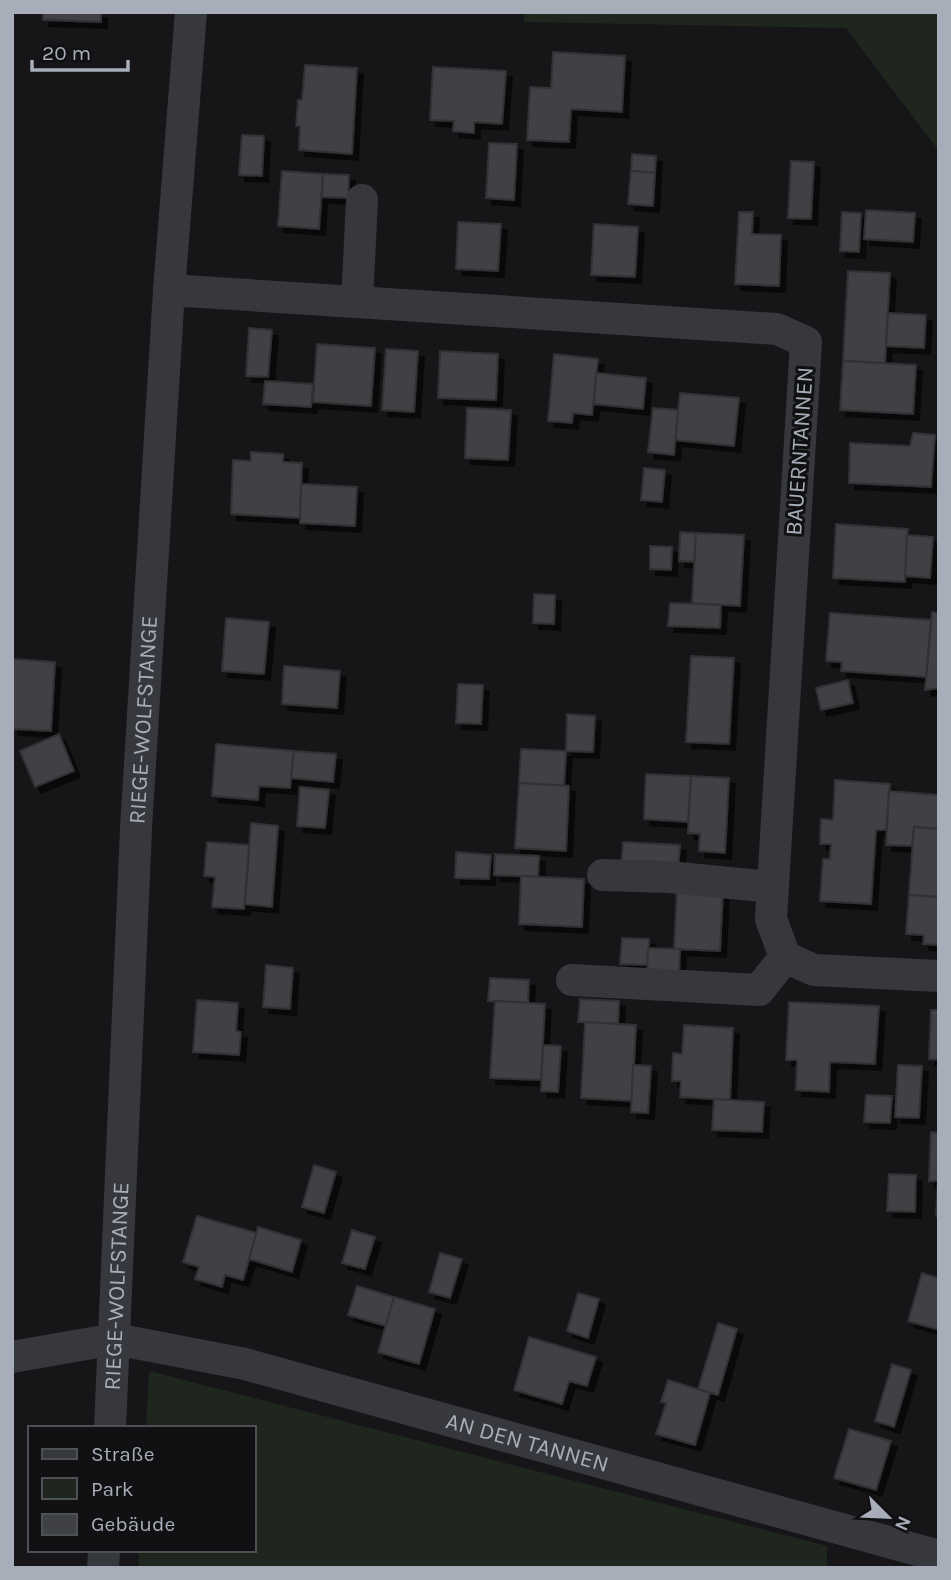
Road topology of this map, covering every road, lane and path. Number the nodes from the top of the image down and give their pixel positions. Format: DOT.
graph roads {
  1 [pos="191,12"];
  2 [pos="362,200"];
  3 [pos="169,290"];
  4 [pos="357,302"];
  5 [pos="603,875"];
  6 [pos="772,887"];
  7 [pos="785,957"];
  8 [pos="939,976"];
  9 [pos="572,980"];
  10 [pos="115,1339"];
  11 [pos="12,1357"];
  12 [pos="110,1426"];
  13 [pos="939,1556"];
  1 -- 3 [label="street, RIEGE-WOLFSTANGE"];
  2 -- 4 [label="street"];
  3 -- 4 [label="street, BAUERNTANNEN"];
  3 -- 10 [label="street, RIEGE-WOLFSTANGE"];
  4 -- 6 [label="street, BAUERNTANNEN"];
  5 -- 6 [label="street"];
  6 -- 7 [label="street, BAUERNTANNEN"];
  7 -- 8 [label="street"];
  7 -- 9 [label="street"];
  10 -- 11 [label="street"];
  10 -- 12 [label="street, RIEGE-WOLFSTANGE"];
  10 -- 13 [label="street, AN DEN TANNEN"];
}
